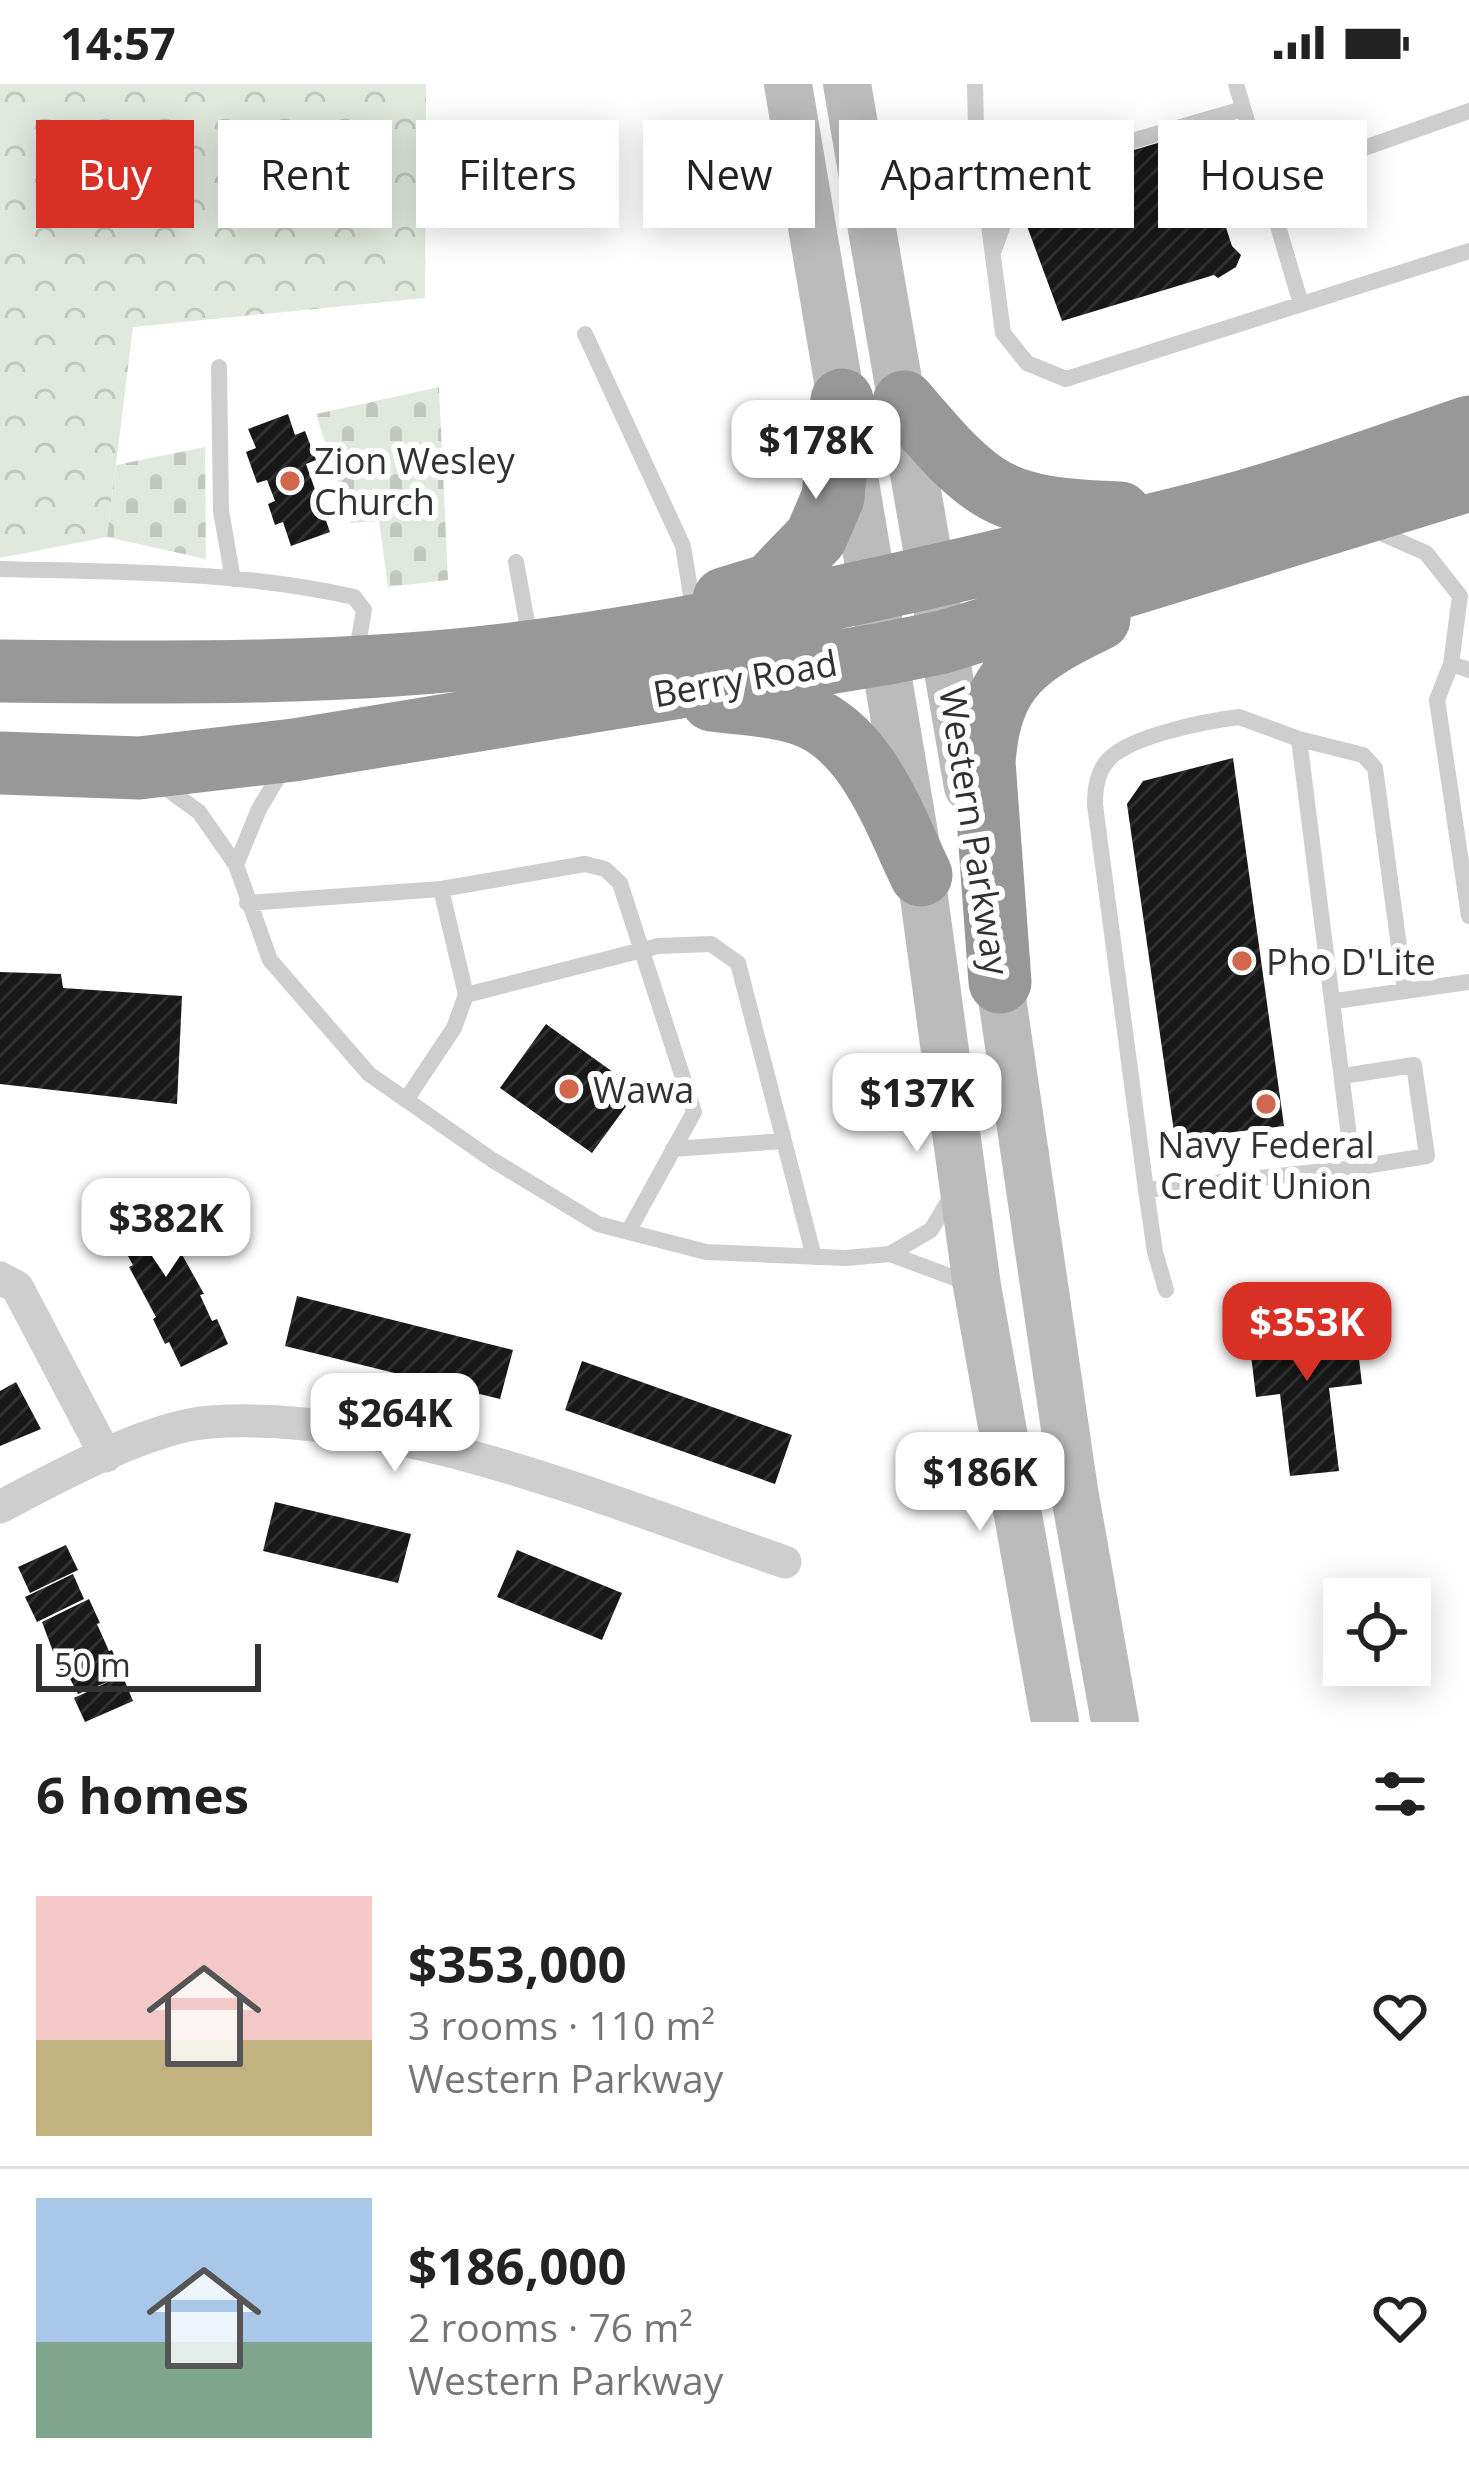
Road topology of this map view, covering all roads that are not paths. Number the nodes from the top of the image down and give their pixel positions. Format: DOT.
graph roads {
  1 [pos="788,84"];
  2 [pos="847,84"];
  3 [pos="975,84"];
  4 [pos="1236,84"];
  5 [pos="1243,109"];
  6 [pos="1469,111"];
  7 [pos="976,120"];
  8 [pos="1246,120"];
  9 [pos="1134,140"];
  10 [pos="1367,147"];
  11 [pos="990,228"];
  12 [pos="1002,228"];
  13 [pos="1278,228"];
  14 [pos="1469,250"];
  15 [pos="993,253"];
  16 [pos="1301,304"];
  17 [pos="585,334"];
  18 [pos="220,367"];
  19 [pos="842,400"];
  20 [pos="904,402"];
  21 [pos="1469,427"];
  22 [pos="1469,480"];
  23 [pos="1338,522"];
  24 [pos="1207,536"];
  25 [pos="516,562"];
  26 [pos="0,569"];
  27 [pos="233,579"];
  28 [pos="902,584"];
  29 [pos="1464,594"];
  30 [pos="693,608"];
  31 [pos="602,641"];
  32 [pos="944,642"];
  33 [pos="532,652"];
  34 [pos="883,654"];
  35 [pos="1451,664"];
  36 [pos="354,668"];
  37 [pos="1469,670"];
  38 [pos="0,671"];
  39 [pos="657,692"];
  40 [pos="1299,739"];
  41 [pos="294,751"];
  42 [pos="0,763"];
  43 [pos="139,768"];
  44 [pos="236,865"];
  45 [pos="921,875"];
  46 [pos="441,889"];
  47 [pos="247,903"];
  48 [pos="1469,916"];
  49 [pos="640,951"];
  50 [pos="1000,982"];
  51 [pos="1469,982"];
  52 [pos="1405,991"];
  53 [pos="466,995"];
  54 [pos="1335,1001"];
  55 [pos="1343,1076"];
  56 [pos="406,1100"];
  57 [pos="784,1141"];
  58 [pos="673,1150"];
  59 [pos="1353,1168"];
  60 [pos="962,1178"];
  61 [pos="1147,1190"];
  62 [pos="628,1232"];
  63 [pos="890,1254"];
  64 [pos="814,1257"];
  65 [pos="0,1278"];
  66 [pos="977,1286"];
  67 [pos="1166,1290"];
  68 [pos="106,1456"];
  69 [pos="0,1507"];
  70 [pos="784,1562"];
  71 [pos="1055,1722"];
  72 [pos="1115,1722"];
  1 -- 19 [label="main road, Western Parkway"];
  2 -- 20 [label="main road, Western Parkway"];
  3 -- 7 [label="lane"];
  4 -- 5 [label="lane"];
  5 -- 8 [label="lane"];
  5 -- 9 [label="lane"];
  6 -- 10 [label="lane"];
  11 -- 15 [label="lane"];
  12 -- 15 [label="lane"];
  13 -- 16 [label="lane"];
  14 -- 16 [label="lane"];
  15 -- 16 [label="lane"];
  17 -- 30 [label="lane"];
  18 -- 27 [label="lane"];
  19 -- 28 [label="main road, Western Parkway"];
  19 -- 30 [label="highway"];
  20 -- 24 [label="highway"];
  20 -- 28 [label="main road, Western Parkway"];
  21 -- 24 [label="highway, Berry Road"];
  22 -- 23 [label="highway, Berry Road"];
  23 -- 24 [label="highway, Berry Road"];
  23 -- 29 [label="lane"];
  24 -- 28 [label="highway, Berry Road"];
  24 -- 32 [label="highway, Berry Road"];
  24 -- 50 [label="highway"];
  25 -- 33 [label="lane"];
  26 -- 27 [label="lane"];
  27 -- 36 [label="lane"];
  28 -- 31 [label="highway, Berry Road"];
  28 -- 32 [label="main road, Western Parkway"];
  28 -- 34 [label="main road, Western Parkway"];
  29 -- 35 [label="lane"];
  30 -- 31 [label="highway"];
  31 -- 33 [label="highway, Berry Road"];
  32 -- 34 [label="highway, Berry Road"];
  32 -- 50 [label="main road, Western Parkway"];
  33 -- 36 [label="highway, Berry Road"];
  34 -- 39 [label="highway, Berry Road"];
  34 -- 45 [label="main road, Western Parkway"];
  35 -- 37 [label="lane"];
  35 -- 48 [label="lane"];
  36 -- 38 [label="highway, Berry Road"];
  39 -- 41 [label="highway, Berry Road"];
  39 -- 45 [label="highway"];
  40 -- 52 [label="lane"];
  40 -- 54 [label="lane"];
  40 -- 61 [label="lane"];
  41 -- 43 [label="highway, Berry Road"];
  41 -- 44 [label="lane"];
  42 -- 43 [label="highway, Berry Road"];
  43 -- 44 [label="lane"];
  44 -- 47 [label="lane"];
  45 -- 60 [label="main road, Western Parkway"];
  46 -- 47 [label="lane"];
  46 -- 49 [label="lane"];
  46 -- 53 [label="lane"];
  47 -- 56 [label="lane"];
  49 -- 53 [label="lane"];
  49 -- 57 [label="lane"];
  49 -- 58 [label="lane"];
  50 -- 72 [label="main road, Western Parkway"];
  51 -- 52 [label="lane"];
  52 -- 54 [label="lane"];
  53 -- 56 [label="lane"];
  54 -- 55 [label="lane"];
  55 -- 59 [label="lane"];
  55 -- 59 [label="lane"];
  56 -- 62 [label="lane"];
  57 -- 58 [label="lane"];
  57 -- 64 [label="lane"];
  58 -- 62 [label="lane"];
  59 -- 61 [label="lane"];
  60 -- 63 [label="lane"];
  60 -- 66 [label="main road, Western Parkway"];
  61 -- 67 [label="lane"];
  62 -- 64 [label="lane"];
  63 -- 64 [label="lane"];
  63 -- 66 [label="lane"];
  65 -- 68 [label="street"];
  66 -- 71 [label="main road, Western Parkway"];
  68 -- 69 [label="street"];
  68 -- 70 [label="street"];
}
